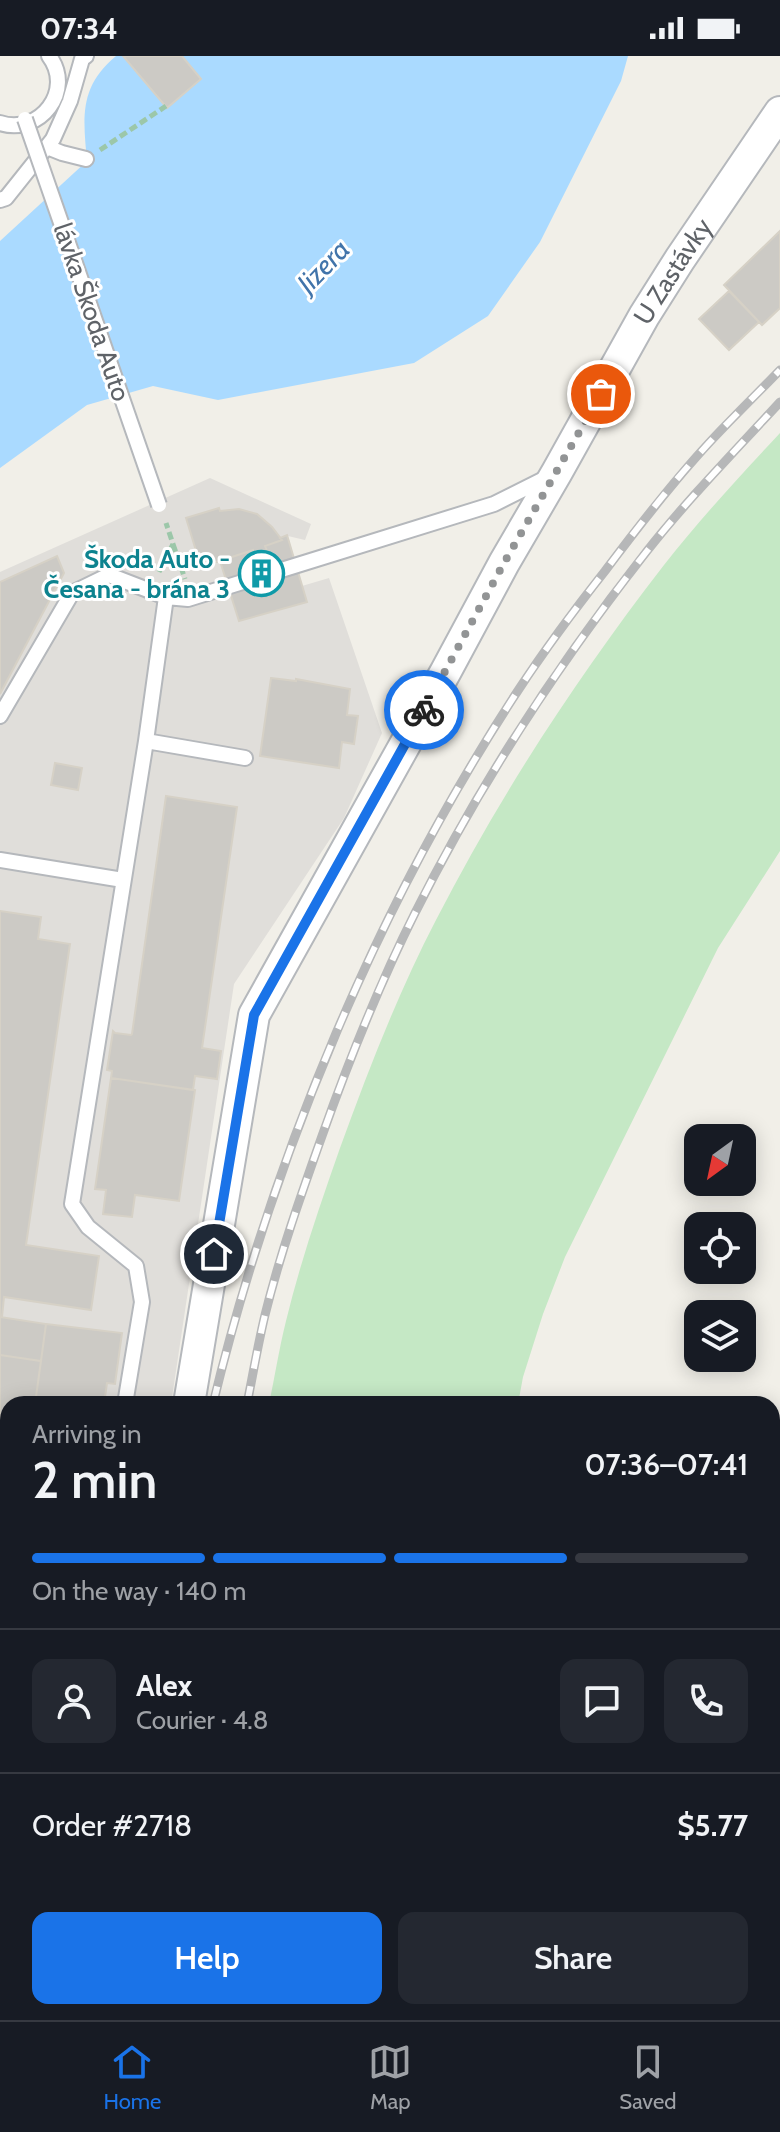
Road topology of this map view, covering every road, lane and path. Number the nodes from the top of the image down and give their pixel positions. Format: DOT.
graph roads {
  1 [pos="45,56"];
  2 [pos="86,56"];
  3 [pos="166,106"];
  4 [pos="780,112"];
  5 [pos="25,119"];
  6 [pos="0,120"];
  7 [pos="47,147"];
  8 [pos="86,159"];
  9 [pos="0,200"];
  10 [pos="557,472"];
  11 [pos="159,505"];
  12 [pos="173,544"];
  13 [pos="185,580"];
  14 [pos="150,591"];
  15 [pos="166,597"];
  16 [pos="0,716"];
  17 [pos="146,741"];
  18 [pos="245,758"];
  19 [pos="0,860"];
  20 [pos="123,880"];
  21 [pos="126,1396"];
  22 [pos="190,1396"];
  1 -- 5 [label="lane"];
  1 -- 6 [label="lane"];
  2 -- 7 [label="lane"];
  3 -- 8 [label="path"];
  4 -- 10 [label="street, U Zastávky"];
  5 -- 6 [label="lane"];
  5 -- 11 [label="lane, lávka Škoda Auto, bridge"];
  7 -- 8 [label="lane"];
  7 -- 9 [label="lane"];
  10 -- 15 [label="lane"];
  10 -- 22 [label="street, U Zastávky"];
  11 -- 12 [label="path"];
  12 -- 13 [label="path"];
  12 -- 14 [label="path"];
  14 -- 15 [label="lane"];
  14 -- 16 [label="lane"];
  15 -- 17 [label="lane"];
  17 -- 18 [label="lane"];
  17 -- 20 [label="lane"];
  19 -- 20 [label="lane"];
  20 -- 21 [label="lane"];
}
